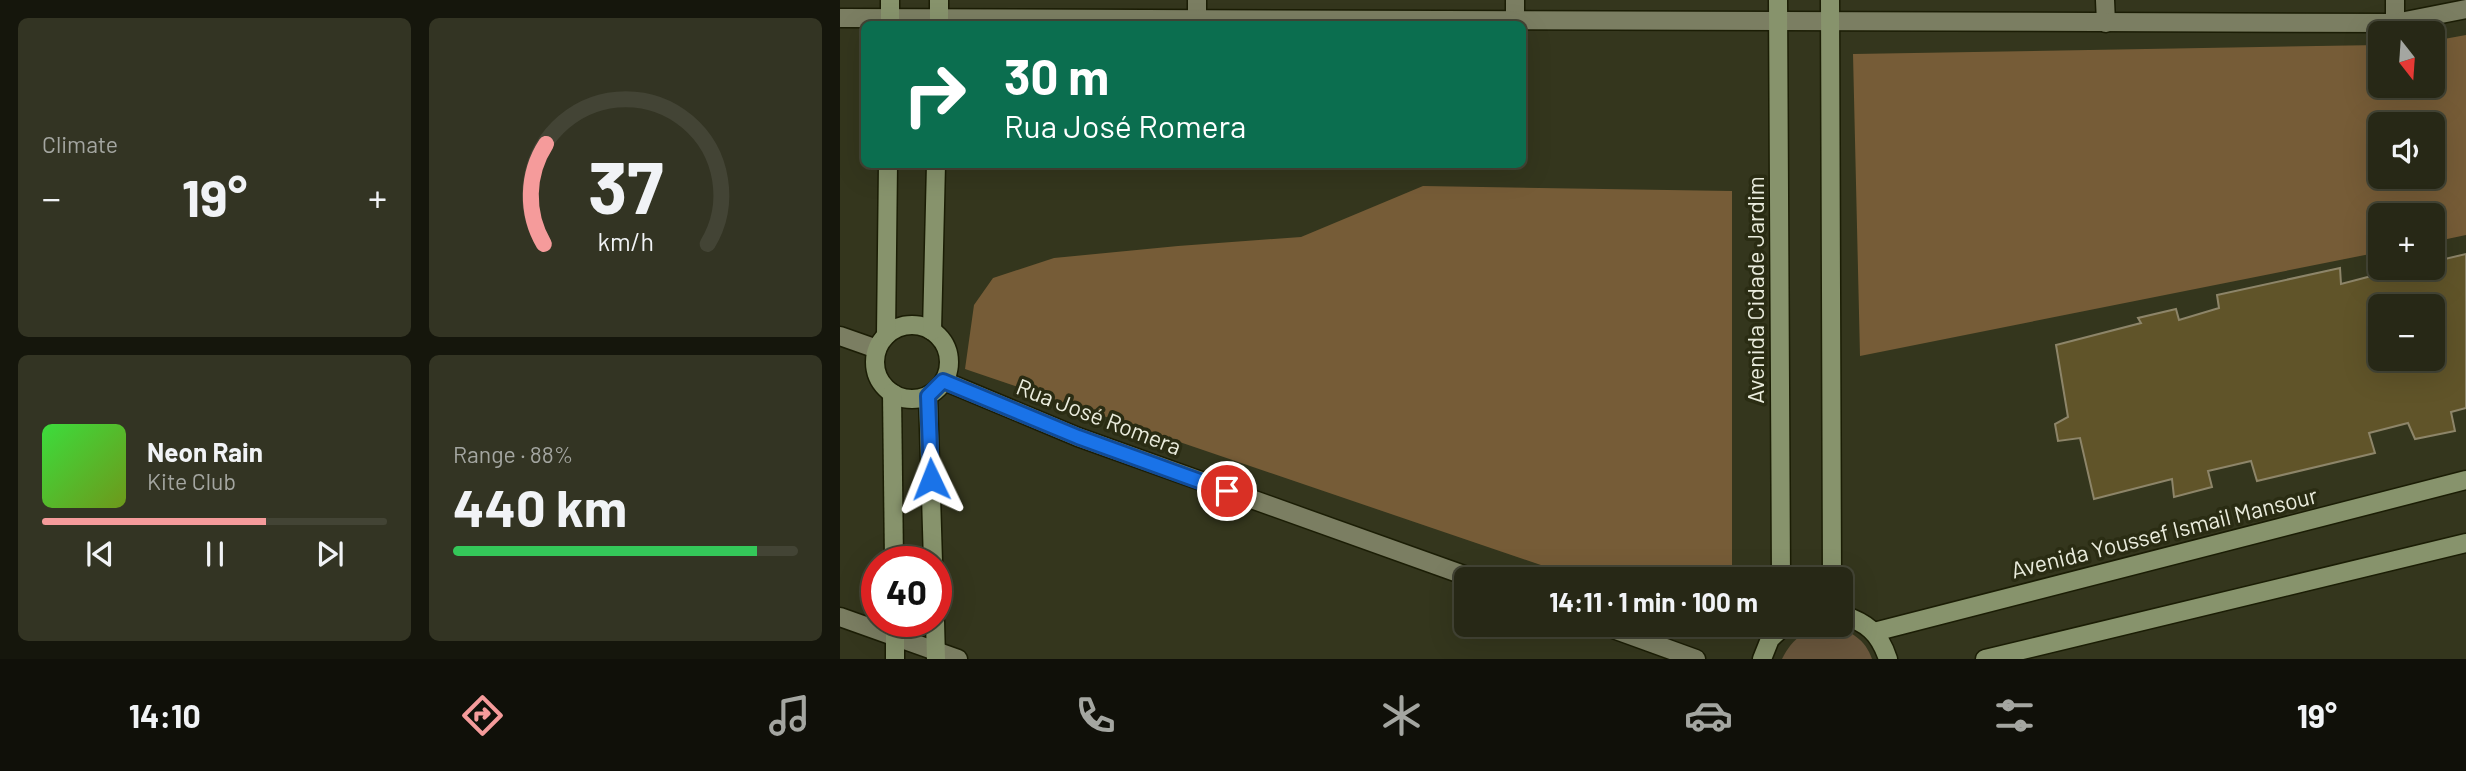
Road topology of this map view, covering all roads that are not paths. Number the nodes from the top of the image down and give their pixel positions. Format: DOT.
graph roads {
  1 [pos="939,0"];
  2 [pos="1197,0"];
  3 [pos="1515,0"];
  4 [pos="1777,0"];
  5 [pos="1830,0"];
  6 [pos="2105,0"];
  7 [pos="2395,0"];
  8 [pos="2466,9"];
  9 [pos="890,14"];
  10 [pos="840,18"];
  11 [pos="1197,19"];
  12 [pos="1515,20"];
  13 [pos="933,21"];
  14 [pos="939,21"];
  15 [pos="1025,21"];
  16 [pos="1778,21"];
  17 [pos="2395,21"];
  18 [pos="2405,21"];
  19 [pos="1830,22"];
  20 [pos="2106,23"];
  21 [pos="2368,23"];
  22 [pos="888,168"];
  23 [pos="936,168"];
  24 [pos="932,331"];
  25 [pos="840,336"];
  26 [pos="881,342"];
  27 [pos="943,381"];
  28 [pos="892,393"];
  29 [pos="928,396"];
  30 [pos="2466,481"];
  31 [pos="2466,543"];
  32 [pos="894,546"];
  33 [pos="933,546"];
  34 [pos="1782,567"];
  35 [pos="1832,567"];
  36 [pos="1454,571"];
  37 [pos="840,617"];
  38 [pos="1853,618"];
  39 [pos="861,622"];
  40 [pos="1874,632"];
  41 [pos="895,637"];
  42 [pos="908,637"];
  43 [pos="935,637"];
  44 [pos="1635,637"];
  45 [pos="1772,637"];
  46 [pos="936,655"];
  47 [pos="895,659"];
  48 [pos="958,659"];
  49 [pos="1696,659"];
  50 [pos="1762,659"];
  51 [pos="1888,659"];
  52 [pos="1985,659"];
  1 -- 14 [label="street"];
  2 -- 11 [label="street"];
  3 -- 12 [label="street"];
  4 -- 16 [label="street, Avenida Cidade Jardim"];
  5 -- 19 [label="street"];
  6 -- 20 [label="street"];
  7 -- 17 [label="street"];
  8 -- 18 [label="street"];
  9 -- 10 [label="street"];
  9 -- 13 [label="street"];
  11 -- 12 [label="street"];
  11 -- 15 [label="street"];
  12 -- 16 [label="street"];
  16 -- 19 [label="street"];
  16 -- 34 [label="street, Avenida Cidade Jardim"];
  19 -- 20 [label="street"];
  19 -- 35 [label="street"];
  20 -- 21 [label="street"];
  22 -- 26 [label="street"];
  23 -- 24 [label="street"];
  24 -- 26 [label="street"];
  24 -- 27 [label="street"];
  25 -- 26 [label="street"];
  26 -- 28 [label="street"];
  27 -- 29 [label="street"];
  27 -- 36 [label="street, Rua José Romera"];
  28 -- 29 [label="street"];
  28 -- 32 [label="street"];
  29 -- 33 [label="street"];
  30 -- 40 [label="street, Avenida Youssef Ismail Mansour"];
  31 -- 52 [label="street"];
  37 -- 39 [label="street"];
  38 -- 40 [label="street"];
  40 -- 51 [label="street"];
  41 -- 47 [label="street"];
  42 -- 46 [label="street"];
  43 -- 46 [label="street"];
  44 -- 49 [label="street"];
  45 -- 50 [label="street"];
  46 -- 48 [label="street"];
}
